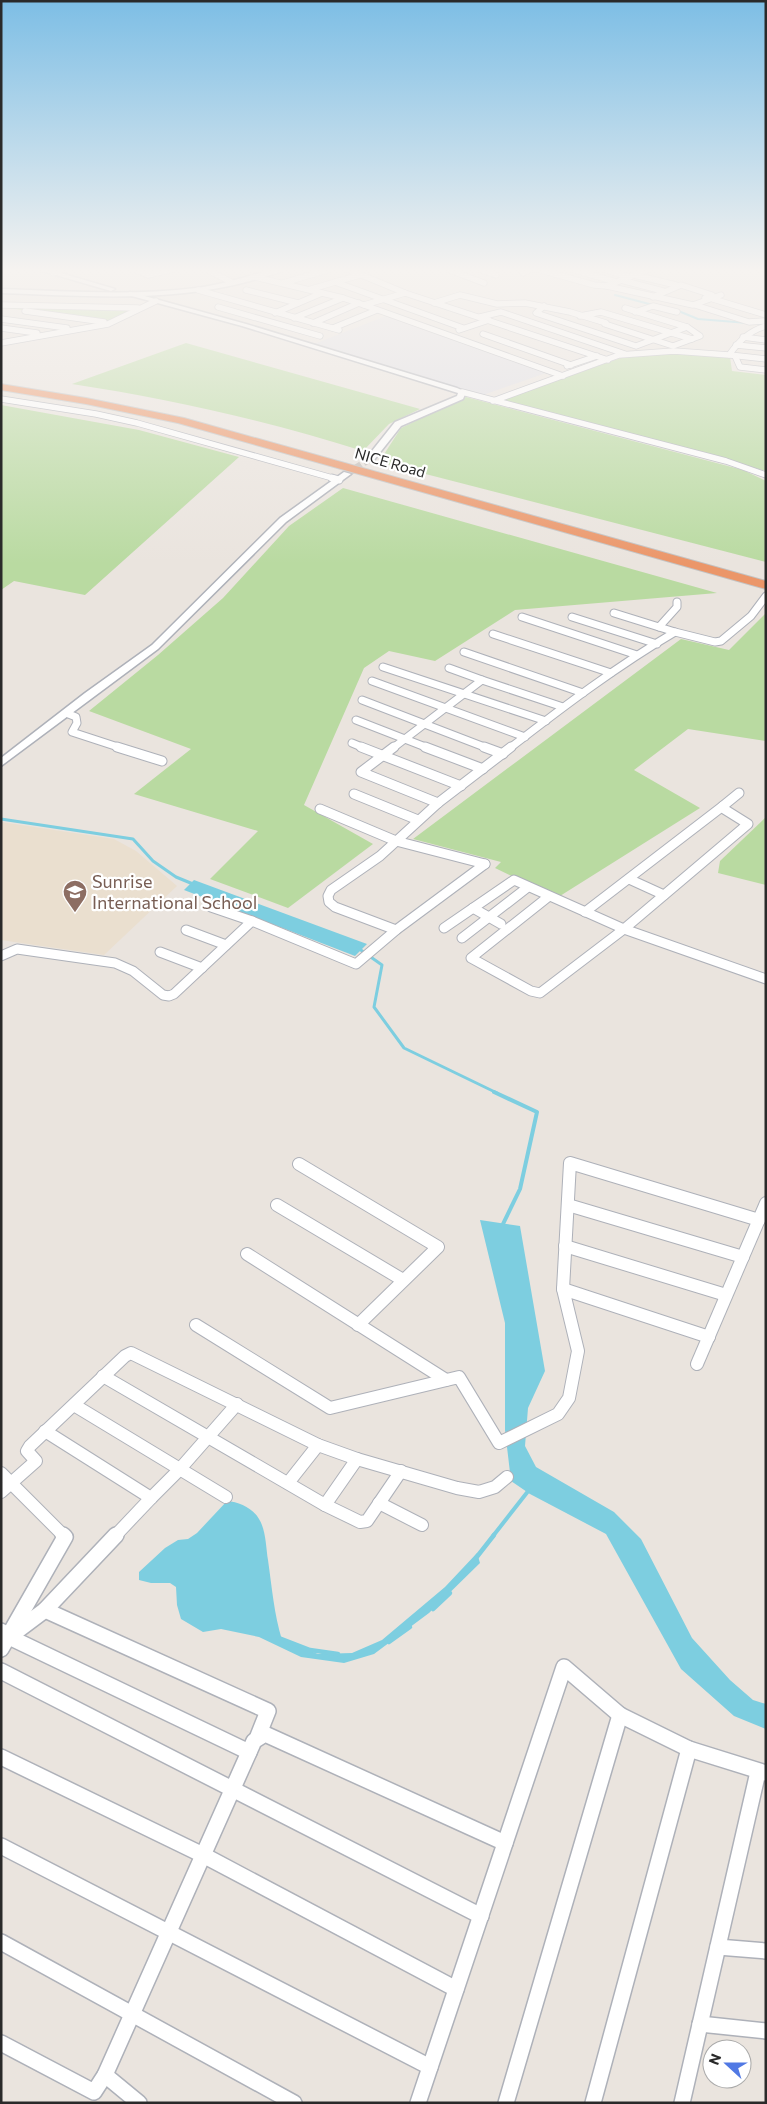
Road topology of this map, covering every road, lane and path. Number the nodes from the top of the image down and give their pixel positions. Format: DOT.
graph roads {
  1 [pos="383,367"];
  2 [pos="537,367"];
  3 [pos="565,367"];
  4 [pos="588,367"];
  5 [pos="742,367"];
  6 [pos="766,370"];
  7 [pos="552,372"];
  8 [pos="563,376"];
  9 [pos="1,381"];
  10 [pos="1,387"];
  11 [pos="462,392"];
  12 [pos="1,399"];
  13 [pos="493,400"];
  14 [pos="371,458"];
  15 [pos="347,474"];
  16 [pos="766,475"];
  17 [pos="339,480"];
  18 [pos="766,576"];
  19 [pos="766,585"];
  20 [pos="765,599"];
  21 [pos="677,602"];
  22 [pos="614,613"];
  23 [pos="522,617"];
  24 [pos="572,617"];
  25 [pos="659,627"];
  26 [pos="675,632"];
  27 [pos="493,634"];
  28 [pos="657,644"];
  29 [pos="464,652"];
  30 [pos="637,656"];
  31 [pos="384,667"];
  32 [pos="449,668"];
  33 [pos="611,674"];
  34 [pos="482,680"];
  35 [pos="372,681"];
  36 [pos="583,693"];
  37 [pos="463,694"];
  38 [pos="362,700"];
  39 [pos="563,707"];
  40 [pos="445,708"];
  41 [pos="66,713"];
  42 [pos="356,720"];
  43 [pos="546,721"];
  44 [pos="424,724"];
  45 [pos="526,737"];
  46 [pos="405,739"];
  47 [pos="352,743"];
  48 [pos="503,754"];
  49 [pos="383,755"];
  50 [pos="162,761"];
  51 [pos="1,763"];
  52 [pos="483,769"];
  53 [pos="461,786"];
  54 [pos="739,793"];
  55 [pos="354,794"];
  56 [pos="438,804"];
  57 [pos="723,806"];
  58 [pos="320,809"];
  59 [pos="418,820"];
  60 [pos="396,841"];
  61 [pos="629,878"];
  62 [pos="528,887"];
  63 [pos="664,895"];
  64 [pos="548,897"];
  65 [pos="211,907"];
  66 [pos="473,908"];
  67 [pos="585,912"];
  68 [pos="489,917"];
  69 [pos="252,921"];
  70 [pos="501,924"];
  71 [pos="444,928"];
  72 [pos="624,929"];
  73 [pos="186,930"];
  74 [pos="396,930"];
  75 [pos="462,938"];
  76 [pos="226,945"];
  77 [pos="160,952"];
  78 [pos="1,956"];
  79 [pos="202,968"];
  80 [pos="766,979"];
  81 [pos="299,1164"];
  82 [pos="766,1203"];
  83 [pos="276,1205"];
  84 [pos="568,1205"];
  85 [pos="759,1220"];
  86 [pos="566,1246"];
  87 [pos="248,1254"];
  88 [pos="743,1257"];
  89 [pos="404,1280"];
  90 [pos="563,1289"];
  91 [pos="726,1295"];
  92 [pos="358,1324"];
  93 [pos="196,1325"];
  94 [pos="709,1336"];
  95 [pos="697,1364"];
  96 [pos="103,1376"];
  97 [pos="446,1380"];
  98 [pos="238,1404"];
  99 [pos="74,1405"];
  100 [pos="46,1431"];
  101 [pos="208,1438"];
  102 [pos="318,1445"];
  103 [pos="357,1459"];
  104 [pos="179,1470"];
  105 [pos="401,1471"];
  106 [pos="1,1473"];
  107 [pos="507,1477"];
  108 [pos="12,1482"];
  109 [pos="288,1483"];
  110 [pos="1,1492"];
  111 [pos="226,1497"];
  112 [pos="151,1498"];
  113 [pos="379,1503"];
  114 [pos="325,1504"];
  115 [pos="422,1525"];
  116 [pos="45,1610"];
  117 [pos="3,1639"];
  118 [pos="1,1671"];
  119 [pos="620,1715"];
  120 [pos="258,1736"];
  121 [pos="689,1749"];
  122 [pos="249,1752"];
  123 [pos="1,1757"];
  124 [pos="762,1772"];
  125 [pos="232,1790"];
  126 [pos="505,1843"];
  127 [pos="1,1846"];
  128 [pos="203,1855"];
  129 [pos="480,1916"];
  130 [pos="168,1932"];
  131 [pos="1,1942"];
  132 [pos="718,1947"];
  133 [pos="766,1952"];
  134 [pos="456,1989"];
  135 [pos="132,2014"];
  136 [pos="700,2024"];
  137 [pos="766,2031"];
  138 [pos="1,2043"];
  139 [pos="430,2067"];
  140 [pos="105,2075"];
  141 [pos="92,2097"];
  142 [pos="139,2103"];
  143 [pos="294,2103"];
  144 [pos="418,2103"];
  145 [pos="506,2103"];
  146 [pos="593,2103"];
  147 [pos="682,2103"];
  1 -- 11 [label="street"];
  2 -- 7 [label="street"];
  3 -- 7 [label="street"];
  4 -- 8 [label="street"];
  5 -- 6 [label="street"];
  7 -- 8 [label="street"];
  8 -- 13 [label="street"];
  9 -- 18 [label="highway, NICE Road"];
  10 -- 19 [label="highway, NICE Road"];
  11 -- 13 [label="street"];
  11 -- 14 [label="street"];
  12 -- 17 [label="street"];
  13 -- 16 [label="street"];
  15 -- 17 [label="street"];
  17 -- 41 [label="street"];
  20 -- 26 [label="street"];
  21 -- 25 [label="street"];
  22 -- 25 [label="street"];
  23 -- 30 [label="street"];
  24 -- 28 [label="street"];
  25 -- 26 [label="street"];
  26 -- 28 [label="street"];
  27 -- 33 [label="street"];
  28 -- 30 [label="street"];
  29 -- 36 [label="street"];
  30 -- 33 [label="street"];
  31 -- 37 [label="street"];
  32 -- 34 [label="street"];
  33 -- 36 [label="street"];
  34 -- 37 [label="street"];
  34 -- 39 [label="street"];
  35 -- 40 [label="street"];
  36 -- 39 [label="street"];
  37 -- 40 [label="street"];
  37 -- 43 [label="street"];
  38 -- 44 [label="street"];
  39 -- 43 [label="street"];
  40 -- 44 [label="street"];
  40 -- 45 [label="street"];
  41 -- 50 [label="street"];
  41 -- 51 [label="street"];
  42 -- 46 [label="street"];
  43 -- 45 [label="street"];
  44 -- 46 [label="street"];
  44 -- 48 [label="street"];
  45 -- 48 [label="street"];
  46 -- 49 [label="street"];
  46 -- 52 [label="street"];
  47 -- 49 [label="street"];
  48 -- 52 [label="street"];
  49 -- 53 [label="street"];
  49 -- 56 [label="street"];
  52 -- 53 [label="street"];
  53 -- 56 [label="street"];
  54 -- 57 [label="street"];
  55 -- 59 [label="street"];
  56 -- 59 [label="street"];
  57 -- 61 [label="street"];
  57 -- 63 [label="street"];
  58 -- 60 [label="street"];
  59 -- 60 [label="street"];
  60 -- 74 [label="street"];
  60 -- 74 [label="street"];
  61 -- 63 [label="street"];
  61 -- 67 [label="street"];
  62 -- 64 [label="street"];
  62 -- 66 [label="street"];
  62 -- 68 [label="street"];
  63 -- 72 [label="street"];
  64 -- 67 [label="street"];
  64 -- 72 [label="street"];
  65 -- 69 [label="street"];
  66 -- 68 [label="street"];
  66 -- 71 [label="street"];
  67 -- 72 [label="street"];
  68 -- 70 [label="street"];
  68 -- 75 [label="street"];
  69 -- 74 [label="street"];
  69 -- 76 [label="street"];
  72 -- 80 [label="street"];
  73 -- 76 [label="street"];
  76 -- 79 [label="street"];
  77 -- 79 [label="street"];
  78 -- 79 [label="street"];
  81 -- 89 [label="street"];
  82 -- 85 [label="street"];
  83 -- 89 [label="street"];
  84 -- 85 [label="street"];
  84 -- 86 [label="street"];
  84 -- 88 [label="street"];
  85 -- 88 [label="street"];
  86 -- 90 [label="street"];
  86 -- 91 [label="street"];
  87 -- 92 [label="street"];
  88 -- 91 [label="street"];
  89 -- 92 [label="street"];
  90 -- 94 [label="street"];
  90 -- 97 [label="street"];
  91 -- 94 [label="street"];
  92 -- 97 [label="street"];
  93 -- 97 [label="street"];
  94 -- 95 [label="street"];
  96 -- 98 [label="street"];
  96 -- 99 [label="street"];
  96 -- 101 [label="street"];
  98 -- 101 [label="street"];
  98 -- 102 [label="street"];
  99 -- 100 [label="street"];
  99 -- 104 [label="street"];
  100 -- 108 [label="street"];
  100 -- 112 [label="street"];
  101 -- 104 [label="street"];
  101 -- 109 [label="street"];
  102 -- 103 [label="street"];
  102 -- 109 [label="street"];
  103 -- 105 [label="street"];
  103 -- 114 [label="street"];
  104 -- 111 [label="street"];
  104 -- 112 [label="street"];
  105 -- 107 [label="street"];
  105 -- 113 [label="street"];
  106 -- 108 [label="street"];
  108 -- 110 [label="street"];
  108 -- 117 [label="street"];
  109 -- 114 [label="street"];
  112 -- 116 [label="street"];
  113 -- 114 [label="street"];
  113 -- 115 [label="street"];
  116 -- 117 [label="street"];
  116 -- 120 [label="street"];
  117 -- 122 [label="street"];
  118 -- 125 [label="street"];
  119 -- 121 [label="street"];
  119 -- 126 [label="street"];
  119 -- 145 [label="street"];
  120 -- 122 [label="street"];
  120 -- 126 [label="street"];
  121 -- 124 [label="street"];
  121 -- 146 [label="street"];
  122 -- 125 [label="street"];
  123 -- 128 [label="street"];
  124 -- 132 [label="street"];
  125 -- 128 [label="street"];
  125 -- 129 [label="street"];
  126 -- 129 [label="street"];
  127 -- 130 [label="street"];
  128 -- 130 [label="street"];
  128 -- 134 [label="street"];
  129 -- 134 [label="street"];
  130 -- 135 [label="street"];
  130 -- 139 [label="street"];
  131 -- 135 [label="street"];
  132 -- 133 [label="street"];
  132 -- 136 [label="street"];
  134 -- 139 [label="street"];
  135 -- 140 [label="street"];
  135 -- 143 [label="street"];
  136 -- 137 [label="street"];
  136 -- 147 [label="street"];
  138 -- 141 [label="street"];
  139 -- 144 [label="street"];
  140 -- 141 [label="street"];
  140 -- 142 [label="street"];
}
